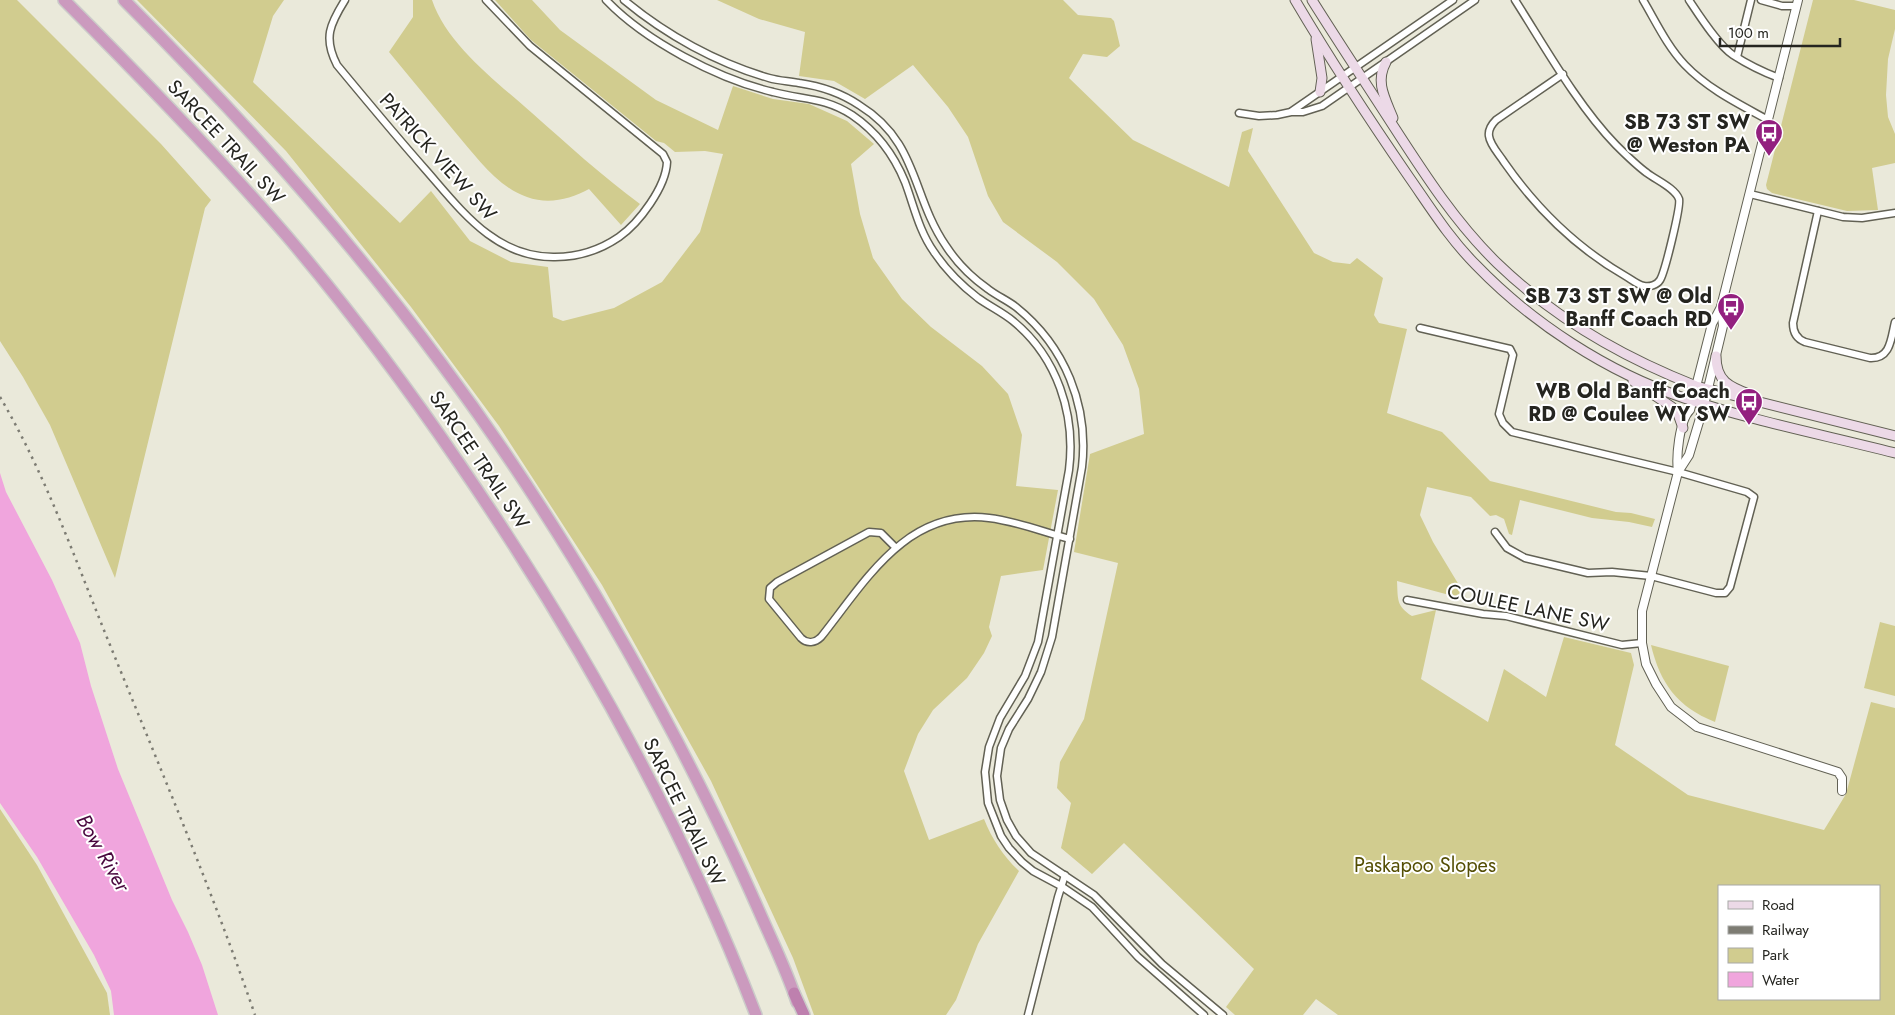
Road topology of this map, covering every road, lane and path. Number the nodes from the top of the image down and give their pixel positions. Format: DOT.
graph roads {
  1 [pos="64,0"];
  2 [pos="124,0"];
  3 [pos="344,0"];
  4 [pos="486,0"];
  5 [pos="606,0"];
  6 [pos="624,0"];
  7 [pos="1296,0"];
  8 [pos="1312,0"];
  9 [pos="1453,0"];
  10 [pos="1475,0"];
  11 [pos="1515,0"];
  12 [pos="1643,0"];
  13 [pos="1689,0"];
  14 [pos="1751,0"];
  15 [pos="1761,0"];
  16 [pos="1786,0"];
  17 [pos="1797,3"];
  18 [pos="1315,33"];
  19 [pos="1737,57"];
  20 [pos="1386,62"];
  21 [pos="1356,68"];
  22 [pos="1563,74"];
  23 [pos="1342,78"];
  24 [pos="1363,78"];
  25 [pos="1779,78"];
  26 [pos="1349,88"];
  27 [pos="1320,92"];
  28 [pos="1291,112"];
  29 [pos="1239,113"];
  30 [pos="1768,120"];
  31 [pos="1404,143"];
  32 [pos="1750,194"];
  33 [pos="1818,211"];
  34 [pos="1895,213"];
  35 [pos="965,270"];
  36 [pos="956,280"];
  37 [pos="1722,308"];
  38 [pos="1895,322"];
  39 [pos="1420,328"];
  40 [pos="1716,356"];
  41 [pos="1604,362"];
  42 [pos="1072,383"];
  43 [pos="1696,386"];
  44 [pos="1060,387"];
  45 [pos="1708,390"];
  46 [pos="1692,400"];
  47 [pos="1704,405"];
  48 [pos="1784,408"];
  49 [pos="1683,428"];
  50 [pos="1895,436"];
  51 [pos="1895,453"];
  52 [pos="1678,472"];
  53 [pos="1494,532"];
  54 [pos="1057,536"];
  55 [pos="1070,539"];
  56 [pos="895,547"];
  57 [pos="1651,576"];
  58 [pos="1407,600"];
  59 [pos="1642,643"];
  60 [pos="1030,667"];
  61 [pos="1041,672"];
  62 [pos="985,776"];
  63 [pos="997,776"];
  64 [pos="1842,791"];
  65 [pos="1065,875"];
  66 [pos="1060,886"];
  67 [pos="1218,1014"];
  68 [pos="756,1015"];
  69 [pos="802,1015"];
  70 [pos="1028,1015"];
  71 [pos="1204,1015"];
  1 -- 68 [label="highway, SARCEE TRAIL SW"];
  2 -- 69 [label="highway, SARCEE TRAIL SW"];
  3 -- 4 [label="street, PATRICK VIEW SW"];
  5 -- 36 [label="street"];
  6 -- 35 [label="street"];
  7 -- 18 [label="main road"];
  8 -- 21 [label="main road"];
  9 -- 21 [label="street"];
  10 -- 20 [label="street"];
  11 -- 22 [label="street"];
  12 -- 30 [label="street"];
  13 -- 19 [label="street"];
  14 -- 19 [label="street"];
  15 -- 17 [label="street"];
  16 -- 17 [label="street"];
  17 -- 25 [label="street"];
  18 -- 23 [label="main road"];
  18 -- 27 [label="main road"];
  19 -- 25 [label="street"];
  20 -- 24 [label="street"];
  20 -- 31 [label="main road"];
  21 -- 23 [label="street"];
  21 -- 24 [label="main road"];
  22 -- 22 [label="street"];
  23 -- 26 [label="main road"];
  23 -- 27 [label="street"];
  24 -- 26 [label="street"];
  24 -- 31 [label="main road"];
  25 -- 30 [label="street"];
  26 -- 28 [label="street"];
  26 -- 41 [label="main road"];
  27 -- 28 [label="street"];
  28 -- 29 [label="street"];
  30 -- 32 [label="street"];
  31 -- 43 [label="main road"];
  32 -- 33 [label="street"];
  32 -- 37 [label="street"];
  33 -- 34 [label="street"];
  33 -- 38 [label="street"];
  35 -- 36 [label="street"];
  35 -- 42 [label="street"];
  36 -- 44 [label="street"];
  37 -- 40 [label="street"];
  37 -- 43 [label="street"];
  39 -- 52 [label="street"];
  40 -- 45 [label="street"];
  40 -- 48 [label="main road"];
  41 -- 46 [label="main road"];
  41 -- 49 [label="main road"];
  42 -- 44 [label="street"];
  42 -- 55 [label="street"];
  43 -- 45 [label="main road"];
  43 -- 46 [label="street"];
  44 -- 54 [label="street"];
  45 -- 47 [label="street"];
  45 -- 48 [label="main road"];
  46 -- 47 [label="main road"];
  46 -- 49 [label="street"];
  47 -- 51 [label="main road"];
  47 -- 52 [label="street"];
  48 -- 50 [label="main road"];
  49 -- 52 [label="street"];
  52 -- 57 [label="street"];
  52 -- 57 [label="street"];
  53 -- 57 [label="street"];
  54 -- 55 [label="street"];
  54 -- 56 [label="street"];
  54 -- 60 [label="street"];
  55 -- 61 [label="street"];
  56 -- 56 [label="street"];
  57 -- 59 [label="street"];
  58 -- 59 [label="street, COULEE LANE SW"];
  59 -- 64 [label="street"];
  60 -- 61 [label="street"];
  60 -- 62 [label="street"];
  61 -- 63 [label="street"];
  62 -- 63 [label="street"];
  62 -- 66 [label="street"];
  63 -- 65 [label="street"];
  65 -- 66 [label="street"];
  65 -- 67 [label="street"];
  66 -- 70 [label="street"];
  66 -- 71 [label="street"];
}
